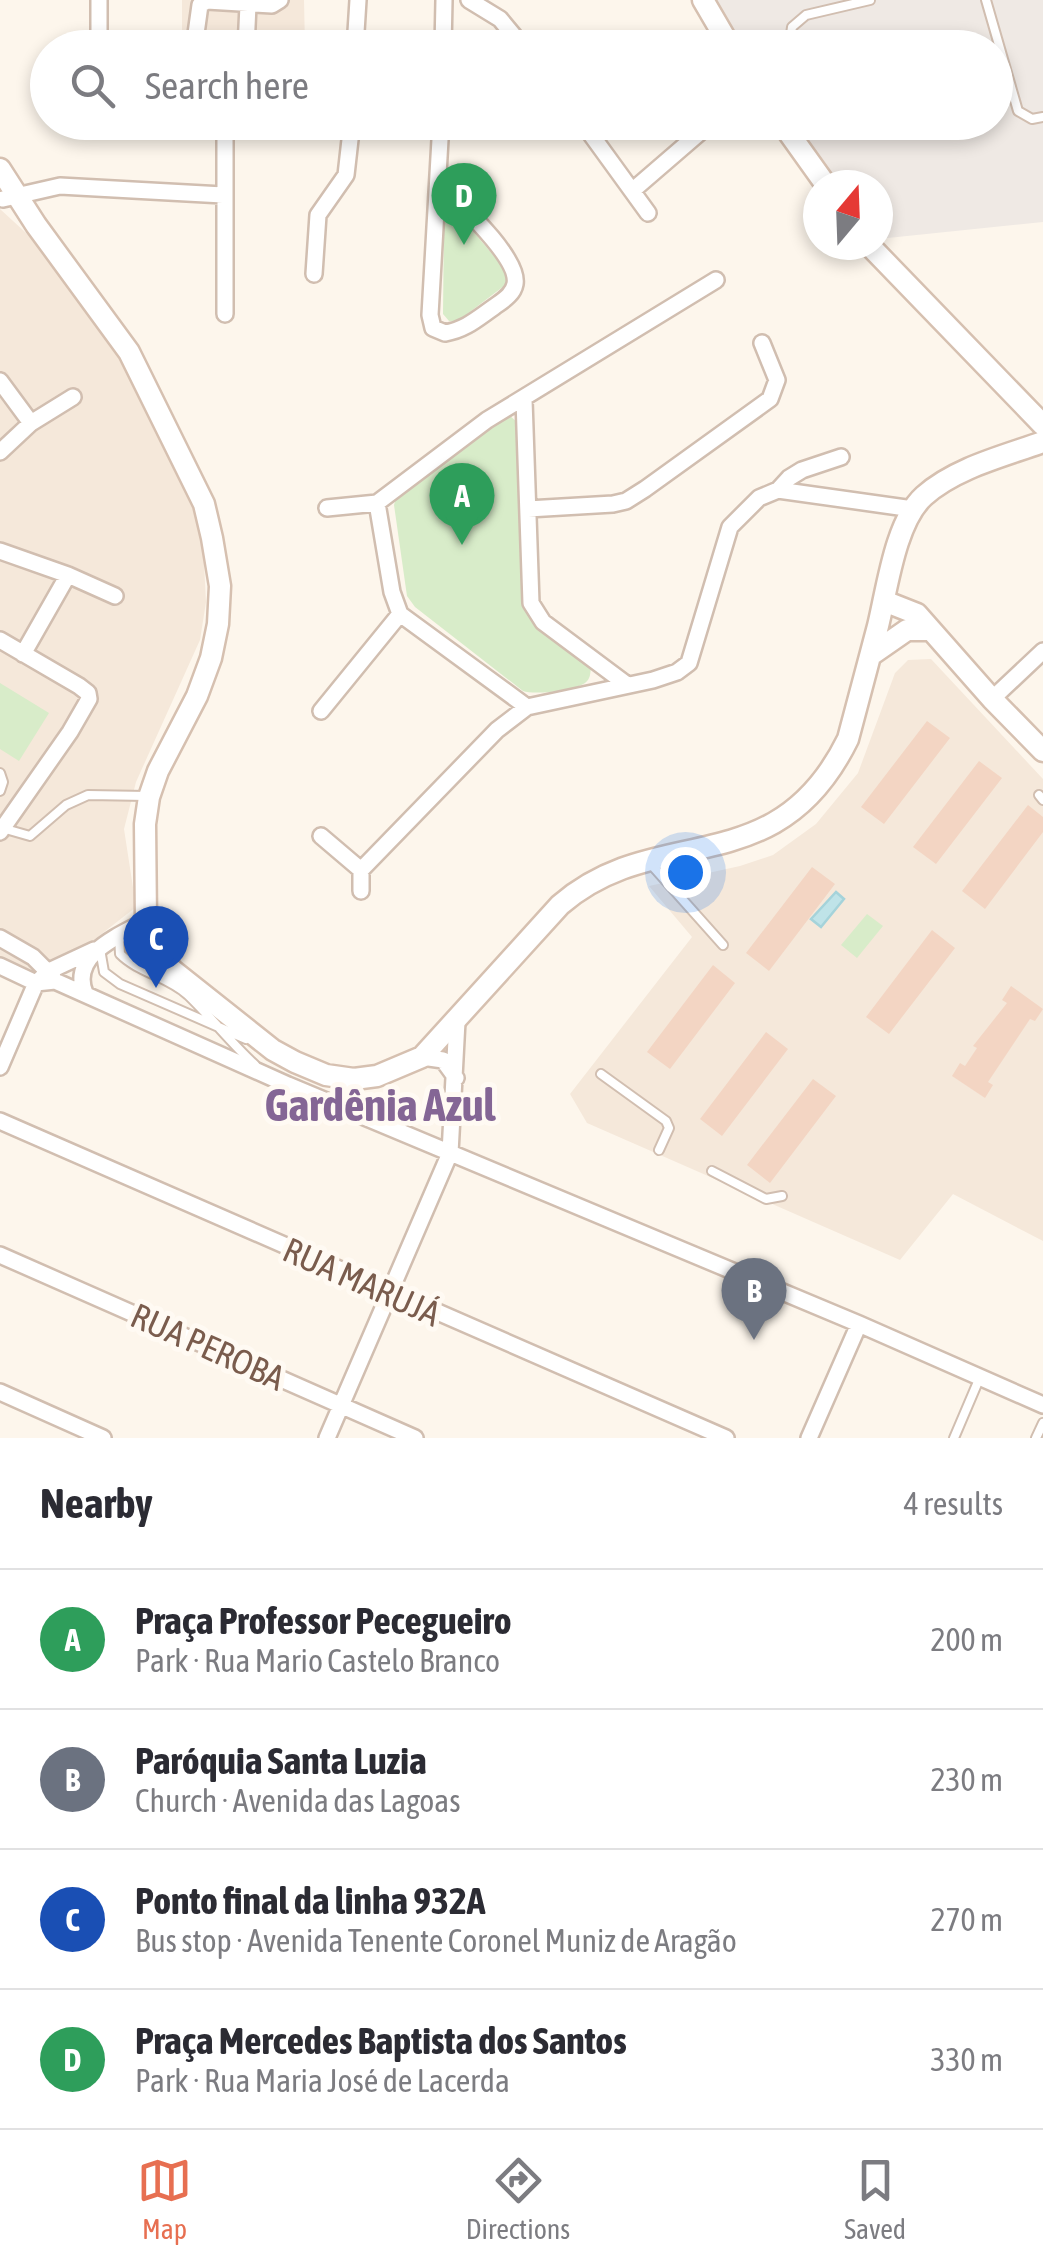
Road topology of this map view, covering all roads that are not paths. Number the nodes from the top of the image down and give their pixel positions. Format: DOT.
graph roads {
  1 [pos="99,0"];
  2 [pos="280,0"];
  3 [pos="358,0"];
  4 [pos="444,0"];
  5 [pos="469,0"];
  6 [pos="703,0"];
  7 [pos="870,0"];
  8 [pos="986,0"];
  9 [pos="248,5"];
  10 [pos="99,30"];
  11 [pos="197,30"];
  12 [pos="247,30"];
  13 [pos="356,30"];
  14 [pos="443,30"];
  15 [pos="509,30"];
  16 [pos="720,30"];
  17 [pos="792,30"];
  18 [pos="995,30"];
  19 [pos="1013,94"];
  20 [pos="1043,117"];
  21 [pos="225,140"];
  22 [pos="350,140"];
  23 [pos="441,140"];
  24 [pos="595,140"];
  25 [pos="691,140"];
  26 [pos="794,140"];
  27 [pos="0,169"];
  28 [pos="815,170"];
  29 [pos="440,184"];
  30 [pos="632,191"];
  31 [pos="223,194"];
  32 [pos="6,198"];
  33 [pos="648,213"];
  34 [pos="884,260"];
  35 [pos="314,274"];
  36 [pos="716,280"];
  37 [pos="225,314"];
  38 [pos="762,343"];
  39 [pos="0,381"];
  40 [pos="73,397"];
  41 [pos="524,400"];
  42 [pos="31,423"];
  43 [pos="1043,425"];
  44 [pos="1043,442"];
  45 [pos="0,452"];
  46 [pos="841,458"];
  47 [pos="778,490"];
  48 [pos="378,503"];
  49 [pos="327,508"];
  50 [pos="528,509"];
  51 [pos="913,509"];
  52 [pos="0,551"];
  53 [pos="894,562"];
  54 [pos="68,574"];
  55 [pos="115,596"];
  56 [pos="884,602"];
  57 [pos="400,614"];
  58 [pos="924,622"];
  59 [pos="0,640"];
  60 [pos="1043,651"];
  61 [pos="22,654"];
  62 [pos="871,655"];
  63 [pos="626,684"];
  64 [pos="992,700"];
  65 [pos="527,708"];
  66 [pos="322,711"];
  67 [pos="1043,751"];
  68 [pos="0,772"];
  69 [pos="0,791"];
  70 [pos="149,796"];
  71 [pos="1,830"];
  72 [pos="321,836"];
  73 [pos="649,862"];
  74 [pos="361,870"];
  75 [pos="361,892"];
  76 [pos="146,921"];
  77 [pos="119,936"];
  78 [pos="0,938"];
  79 [pos="723,945"];
  80 [pos="97,948"];
  81 [pos="0,966"];
  82 [pos="47,978"];
  83 [pos="84,993"];
  84 [pos="457,1022"];
  85 [pos="216,1026"];
  86 [pos="274,1050"];
  87 [pos="422,1056"];
  88 [pos="0,1067"];
  89 [pos="264,1074"];
  90 [pos="601,1074"];
  91 [pos="456,1078"];
  92 [pos="0,1122"];
  93 [pos="659,1150"];
  94 [pos="450,1153"];
  95 [pos="712,1171"];
  96 [pos="782,1196"];
  97 [pos="0,1255"];
  98 [pos="391,1294"];
  99 [pos="859,1324"];
  100 [pos="980,1377"];
  101 [pos="0,1392"];
  102 [pos="341,1405"];
  103 [pos="1043,1405"];
  104 [pos="1043,1423"];
  105 [pos="102,1438"];
  106 [pos="327,1438"];
  107 [pos="415,1438"];
  108 [pos="726,1438"];
  109 [pos="809,1438"];
  110 [pos="954,1438"];
  111 [pos="1036,1438"];
  1 -- 10 [label="street"];
  2 -- 9 [label="street"];
  3 -- 13 [label="street"];
  4 -- 14 [label="street"];
  5 -- 15 [label="street"];
  6 -- 16 [label="main road"];
  7 -- 17 [label="lane"];
  8 -- 18 [label="lane"];
  9 -- 11 [label="street"];
  9 -- 12 [label="street"];
  19 -- 20 [label="lane"];
  21 -- 31 [label="street"];
  22 -- 35 [label="street"];
  23 -- 29 [label="street"];
  24 -- 30 [label="street"];
  25 -- 30 [label="street"];
  26 -- 28 [label="main road"];
  27 -- 32 [label="main road"];
  29 -- 29 [label="street"];
  30 -- 33 [label="street"];
  31 -- 32 [label="street"];
  31 -- 37 [label="street"];
  32 -- 70 [label="main road"];
  34 -- 43 [label="main road"];
  36 -- 41 [label="street"];
  38 -- 50 [label="street"];
  39 -- 42 [label="street"];
  40 -- 42 [label="street"];
  41 -- 48 [label="street"];
  41 -- 50 [label="street"];
  42 -- 45 [label="street"];
  44 -- 51 [label="main road"];
  46 -- 47 [label="street"];
  47 -- 51 [label="street"];
  47 -- 63 [label="street"];
  48 -- 49 [label="street"];
  48 -- 57 [label="street"];
  50 -- 63 [label="street"];
  51 -- 53 [label="main road"];
  52 -- 54 [label="street"];
  53 -- 56 [label="main road"];
  53 -- 58 [label="main road"];
  54 -- 55 [label="street"];
  54 -- 61 [label="street"];
  56 -- 58 [label="main road"];
  56 -- 62 [label="main road"];
  57 -- 65 [label="street"];
  57 -- 66 [label="street"];
  58 -- 62 [label="main road"];
  58 -- 64 [label="main road"];
  59 -- 61 [label="street"];
  60 -- 64 [label="street"];
  61 -- 71 [label="street"];
  62 -- 73 [label="main road"];
  63 -- 65 [label="street"];
  64 -- 67 [label="main road"];
  65 -- 74 [label="street"];
  68 -- 69 [label="lane"];
  70 -- 71 [label="lane"];
  70 -- 76 [label="main road"];
  72 -- 74 [label="street"];
  73 -- 79 [label="lane"];
  73 -- 84 [label="main road"];
  74 -- 75 [label="street"];
  76 -- 77 [label="street"];
  76 -- 86 [label="main road"];
  77 -- 80 [label="street"];
  77 -- 85 [label="lane"];
  78 -- 82 [label="street"];
  80 -- 82 [label="street"];
  80 -- 83 [label="street"];
  80 -- 85 [label="lane"];
  81 -- 82 [label="street"];
  82 -- 83 [label="street"];
  82 -- 88 [label="street"];
  83 -- 89 [label="street"];
  84 -- 87 [label="main road"];
  84 -- 91 [label="street"];
  85 -- 86 [label="lane"];
  85 -- 89 [label="lane"];
  86 -- 87 [label="main road"];
  87 -- 91 [label="street"];
  89 -- 94 [label="street"];
  90 -- 93 [label="lane"];
  91 -- 94 [label="street"];
  92 -- 98 [label="street, RUA MARUJÁ"];
  94 -- 98 [label="street"];
  94 -- 99 [label="street"];
  95 -- 96 [label="lane"];
  97 -- 102 [label="street, RUA PEROBA"];
  98 -- 102 [label="street"];
  98 -- 108 [label="street, RUA MARUJÁ"];
  99 -- 100 [label="street"];
  99 -- 109 [label="street"];
  100 -- 103 [label="street"];
  100 -- 110 [label="lane"];
  101 -- 105 [label="street"];
  102 -- 106 [label="street"];
  102 -- 107 [label="street, RUA PEROBA"];
  104 -- 111 [label="lane"];
}
